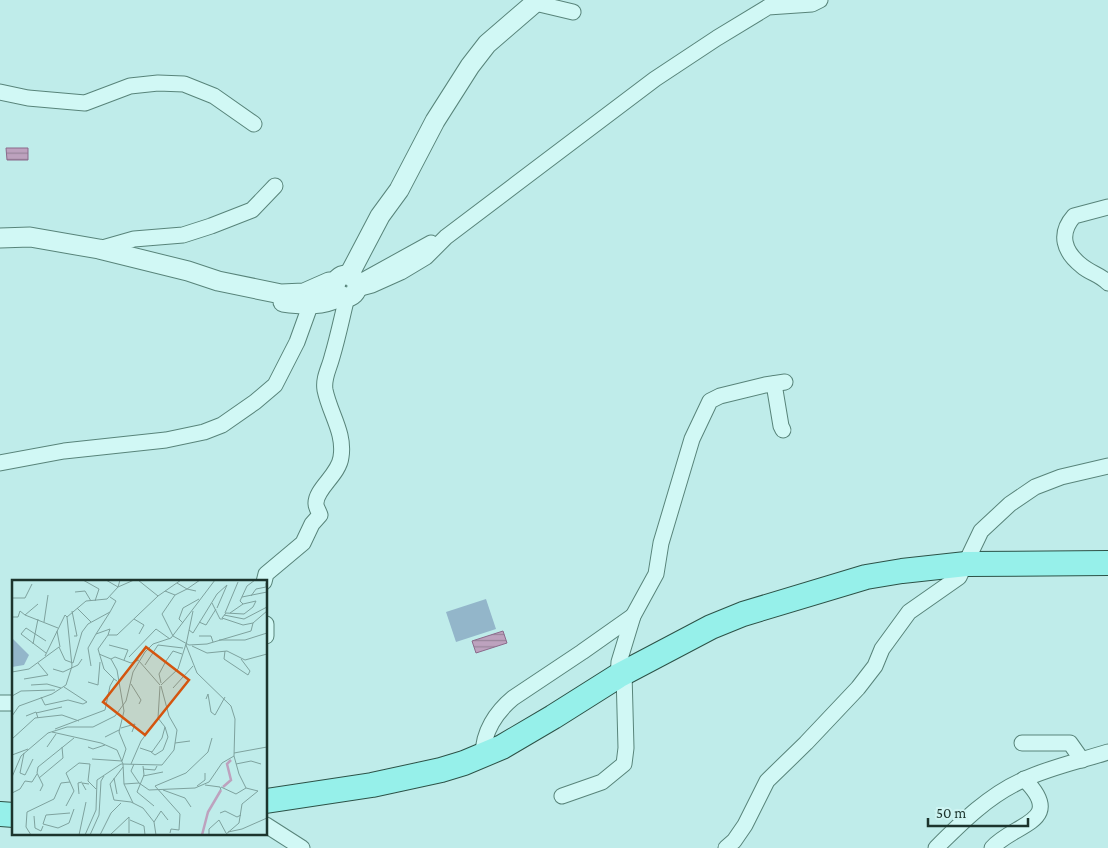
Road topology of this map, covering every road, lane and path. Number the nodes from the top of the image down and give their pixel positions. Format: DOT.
graph roads {
  1 [pos="820,0"];
  2 [pos="536,1"];
  3 [pos="769,4"];
  4 [pos="573,12"];
  5 [pos="0,92"];
  6 [pos="254,124"];
  7 [pos="275,186"];
  8 [pos="1108,207"];
  9 [pos="0,238"];
  10 [pos="99,249"];
  11 [pos="218,281"];
  12 [pos="1108,283"];
  13 [pos="349,286"];
  14 [pos="310,306"];
  15 [pos="784,430"];
  16 [pos="0,463"];
  17 [pos="1108,466"];
  18 [pos="1108,563"];
  19 [pos="966,564"];
  20 [pos="264,580"];
  21 [pos="633,616"];
  22 [pos="621,675"];
  23 [pos="1022,743"];
  24 [pos="1108,752"];
  25 [pos="483,755"];
  26 [pos="1082,760"];
  27 [pos="1024,779"];
  28 [pos="562,796"];
  29 [pos="268,801"];
  30 [pos="268,826"];
  31 [pos="302,848"];
  32 [pos="726,848"];
  33 [pos="936,848"];
  34 [pos="992,848"];
  1 -- 3 [label="street"];
  2 -- 4 [label="street"];
  2 -- 13 [label="street"];
  3 -- 13 [label="street"];
  5 -- 6 [label="street"];
  7 -- 10 [label="street"];
  8 -- 12 [label="street"];
  9 -- 10 [label="street"];
  10 -- 11 [label="street"];
  11 -- 13 [label="street"];
  11 -- 14 [label="street"];
  13 -- 14 [label="street"];
  13 -- 20 [label="street"];
  14 -- 16 [label="street"];
  15 -- 21 [label="street"];
  17 -- 19 [label="street"];
  18 -- 19 [label="main road"];
  19 -- 22 [label="main road"];
  19 -- 32 [label="street"];
  21 -- 22 [label="street"];
  21 -- 25 [label="street"];
  22 -- 25 [label="main road"];
  22 -- 28 [label="street"];
  23 -- 26 [label="street"];
  24 -- 26 [label="street"];
  25 -- 29 [label="main road"];
  26 -- 27 [label="street"];
  27 -- 33 [label="street"];
  27 -- 34 [label="street"];
  30 -- 31 [label="street"];
}
